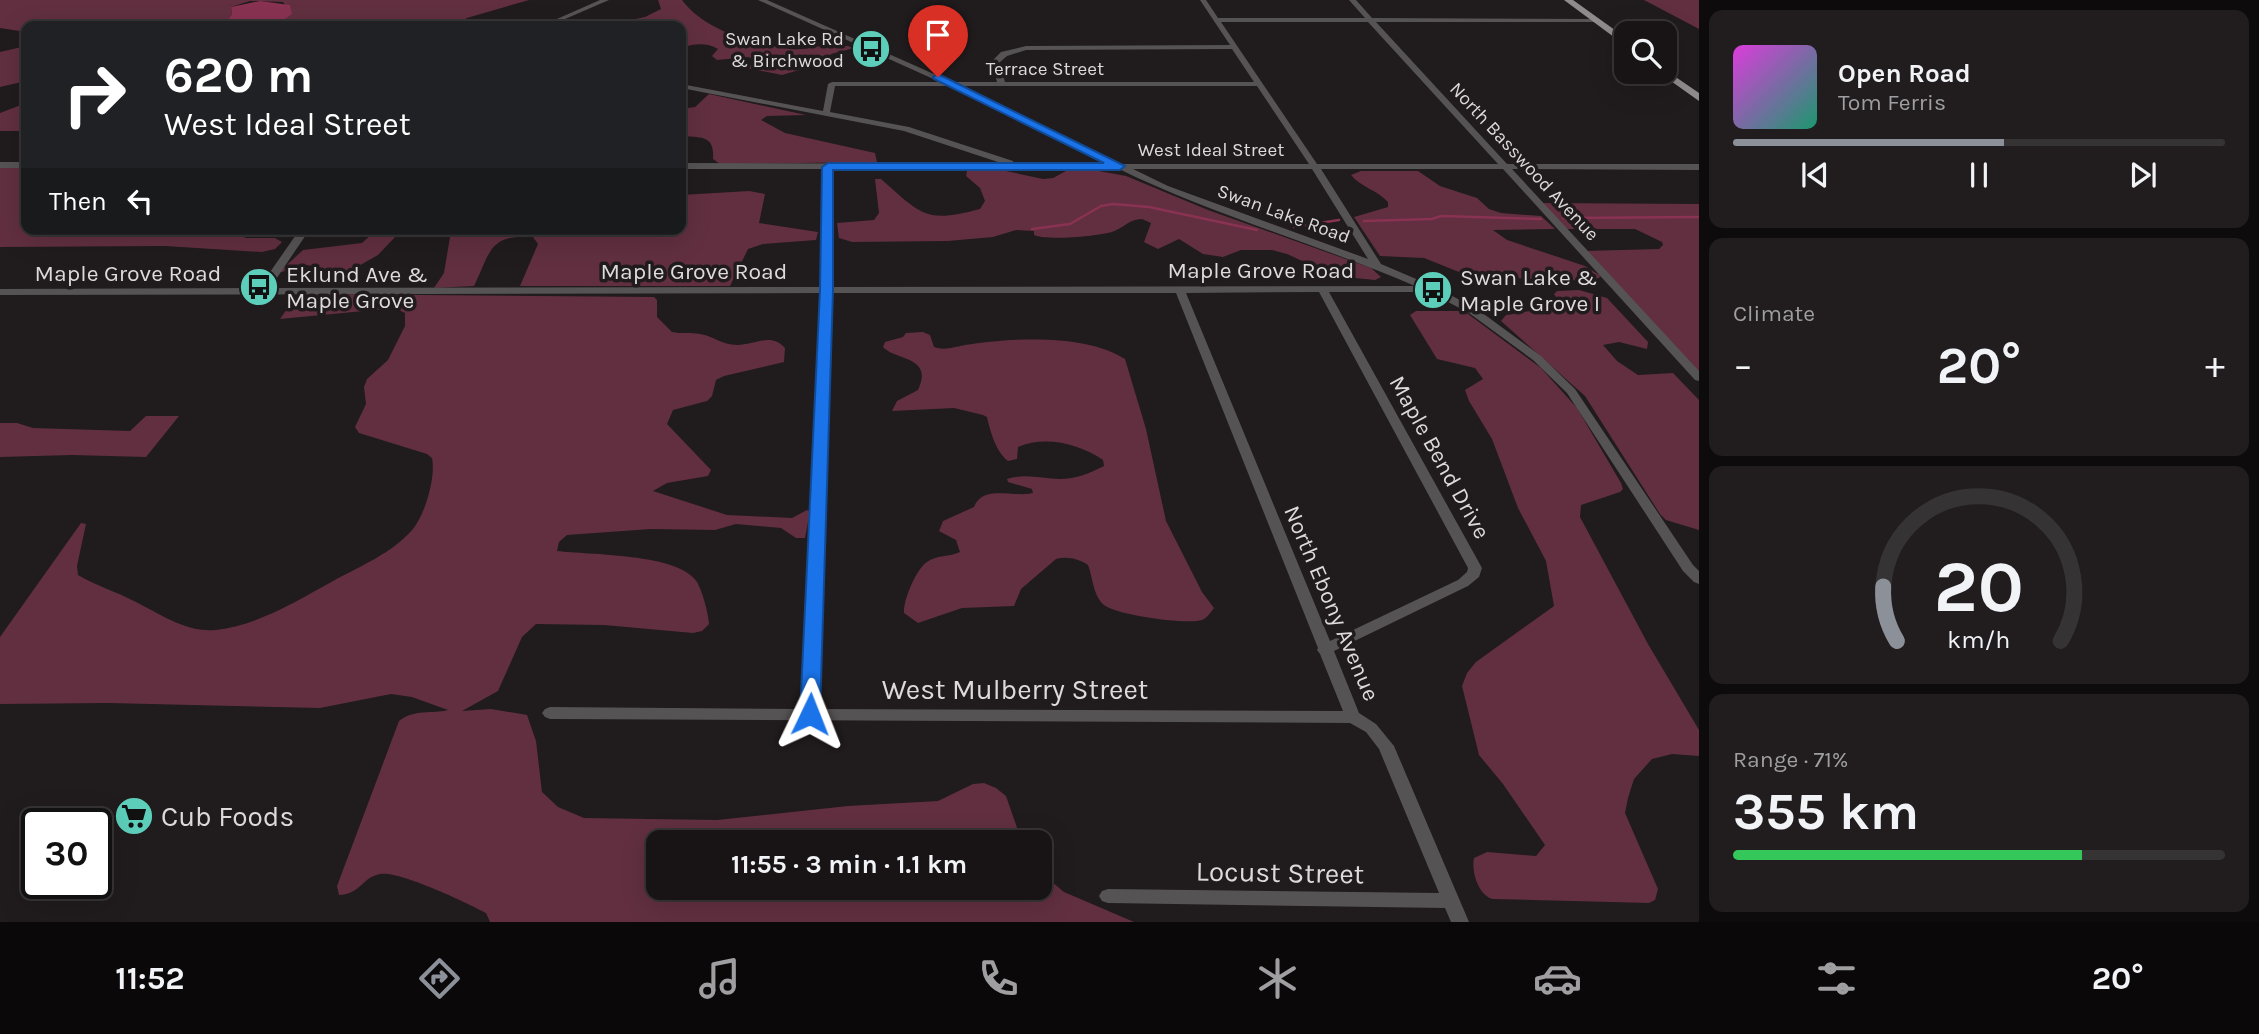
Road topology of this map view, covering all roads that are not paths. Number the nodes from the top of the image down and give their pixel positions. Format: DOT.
graph roads {
  1 [pos="606,0"];
  2 [pos="761,0"];
  3 [pos="1203,0"];
  4 [pos="1352,0"];
  5 [pos="1568,0"];
  6 [pos="1218,20"];
  7 [pos="1370,20"];
  8 [pos="1594,20"];
  9 [pos="556,21"];
  10 [pos="1614,34"];
  11 [pos="1233,47"];
  12 [pos="1677,82"];
  13 [pos="952,84"];
  14 [pos="1257,84"];
  15 [pos="1002,85"];
  16 [pos="686,87"];
  17 [pos="1699,98"];
  18 [pos="826,114"];
  19 [pos="0,165"];
  20 [pos="21,165"];
  21 [pos="686,166"];
  22 [pos="1120,166"];
  23 [pos="1506,166"];
  24 [pos="828,167"];
  25 [pos="1020,167"];
  26 [pos="1315,167"];
  27 [pos="1699,167"];
  28 [pos="301,235"];
  29 [pos="1377,266"];
  30 [pos="1322,289"];
  31 [pos="1431,289"];
  32 [pos="827,290"];
  33 [pos="1180,290"];
  34 [pos="0,292"];
  35 [pos="262,292"];
  36 [pos="1699,378"];
  37 [pos="1699,579"];
  38 [pos="1324,650"];
  39 [pos="550,713"];
  40 [pos="810,714"];
  41 [pos="1353,717"];
  42 [pos="1108,896"];
  43 [pos="1451,901"];
  44 [pos="1460,922"];
  1 -- 9 [label="street"];
  2 -- 13 [label="street, Swan Lake Road"];
  3 -- 6 [label="street"];
  4 -- 7 [label="street, North Basswood Avenue"];
  5 -- 8 [label="main road"];
  6 -- 7 [label="street"];
  6 -- 11 [label="street"];
  7 -- 8 [label="street"];
  7 -- 23 [label="street, North Basswood Avenue"];
  8 -- 10 [label="main road"];
  11 -- 14 [label="street"];
  11 -- 15 [label="street"];
  12 -- 17 [label="main road"];
  13 -- 15 [label="street, Terrace Street"];
  13 -- 18 [label="street, Terrace Street"];
  13 -- 22 [label="street, Swan Lake Road"];
  14 -- 15 [label="street, Terrace Street"];
  14 -- 26 [label="street"];
  16 -- 18 [label="street"];
  18 -- 25 [label="street"];
  19 -- 20 [label="street"];
  21 -- 24 [label="street, West Ideal Street"];
  22 -- 25 [label="street, West Ideal Street"];
  22 -- 26 [label="street, West Ideal Street"];
  22 -- 29 [label="street, Swan Lake Road"];
  23 -- 26 [label="street, West Ideal Street"];
  23 -- 27 [label="street, West Ideal Street"];
  23 -- 36 [label="street, North Basswood Avenue"];
  24 -- 25 [label="street, West Ideal Street"];
  24 -- 32 [label="street"];
  26 -- 29 [label="street"];
  28 -- 35 [label="street"];
  29 -- 31 [label="street, Swan Lake Road"];
  30 -- 31 [label="street, Maple Grove Road"];
  30 -- 33 [label="street, Maple Grove Road"];
  30 -- 38 [label="street, Maple Bend Drive"];
  31 -- 37 [label="street, Swan Lake Road"];
  32 -- 33 [label="street, Maple Grove Road"];
  32 -- 35 [label="street, Maple Grove Road"];
  32 -- 40 [label="street"];
  33 -- 38 [label="street, North Ebony Avenue"];
  34 -- 35 [label="street, Maple Grove Road"];
  38 -- 41 [label="street, North Ebony Avenue"];
  39 -- 40 [label="street, West Mulberry Street"];
  40 -- 41 [label="street, West Mulberry Street"];
  41 -- 43 [label="street, North Ebony Avenue"];
  42 -- 43 [label="street, Locust Street"];
  43 -- 44 [label="street, North Ebony Avenue"];
}
